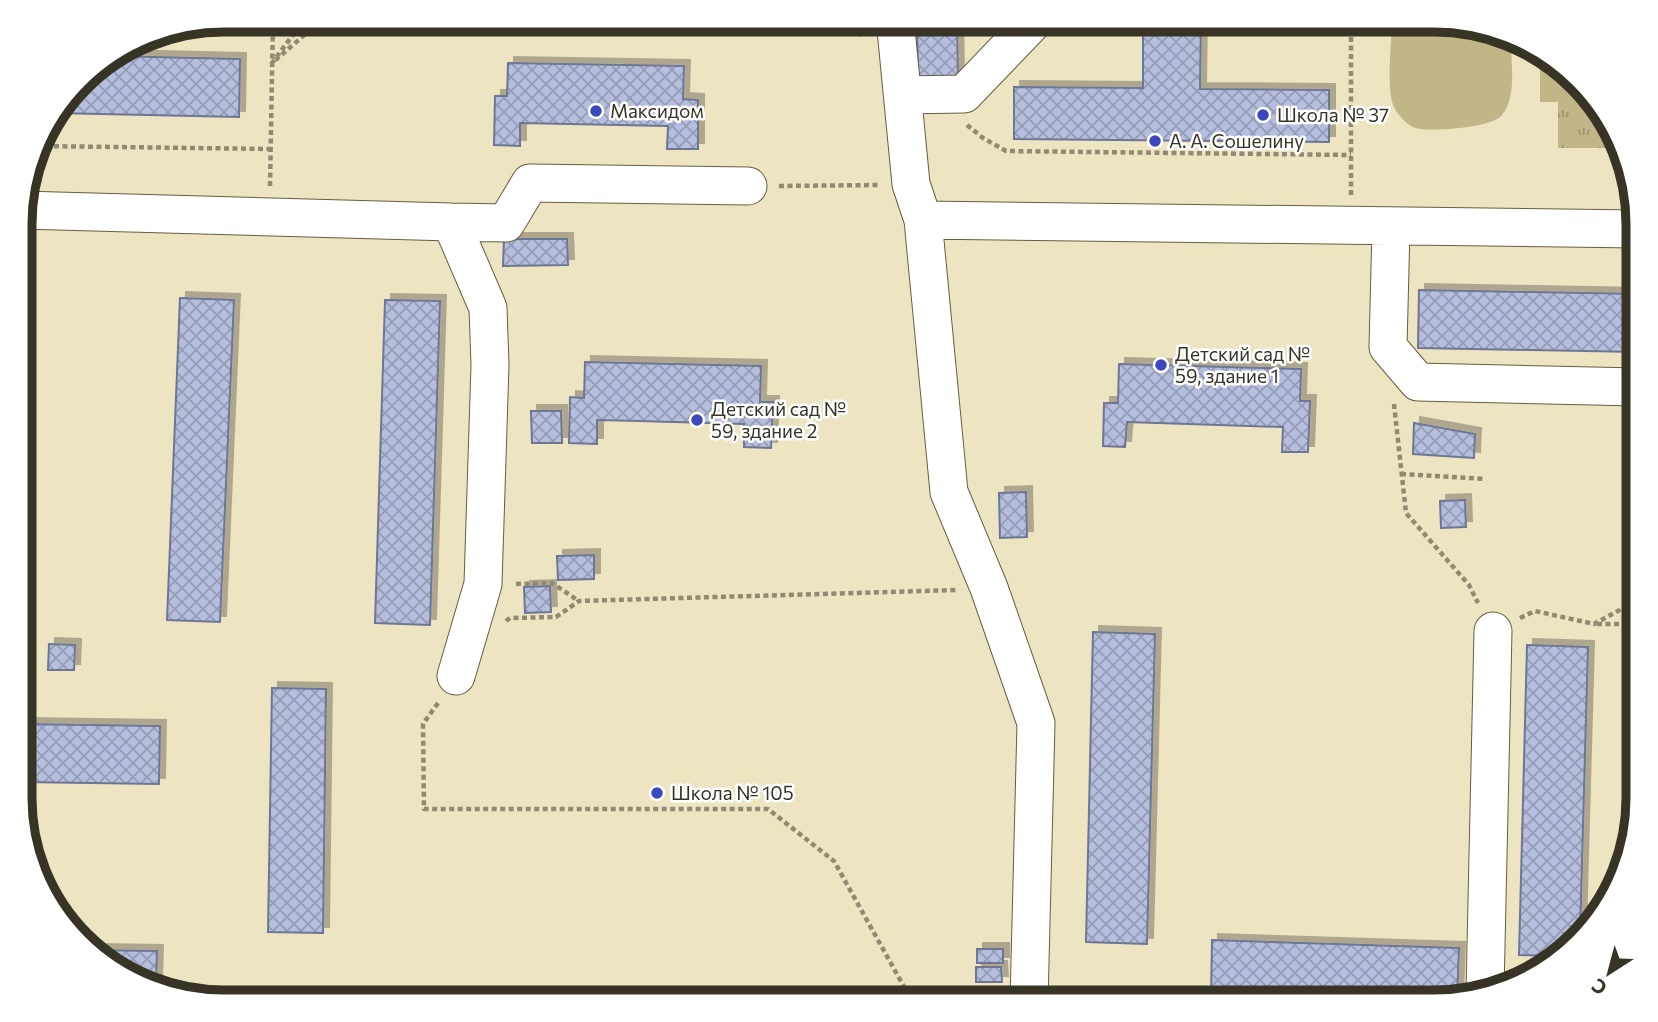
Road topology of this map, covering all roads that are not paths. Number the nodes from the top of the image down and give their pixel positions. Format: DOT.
graph roads {
  1 [pos="896,32"];
  2 [pos="1024,32"];
  3 [pos="902,96"];
  4 [pos="748,187"];
  5 [pos="33,210"];
  6 [pos="923,220"];
  7 [pos="451,222"];
  8 [pos="1391,228"];
  9 [pos="1626,229"];
  10 [pos="1626,387"];
  11 [pos="1493,631"];
  12 [pos="456,676"];
  13 [pos="1485,983"];
  14 [pos="1029,990"];
  1 -- 3 [label="lane"];
  2 -- 3 [label="lane"];
  3 -- 6 [label="lane"];
  4 -- 7 [label="lane"];
  5 -- 7 [label="lane"];
  6 -- 8 [label="lane"];
  6 -- 14 [label="lane"];
  7 -- 12 [label="lane"];
  8 -- 9 [label="lane"];
  8 -- 10 [label="lane"];
  11 -- 13 [label="lane"];
}
